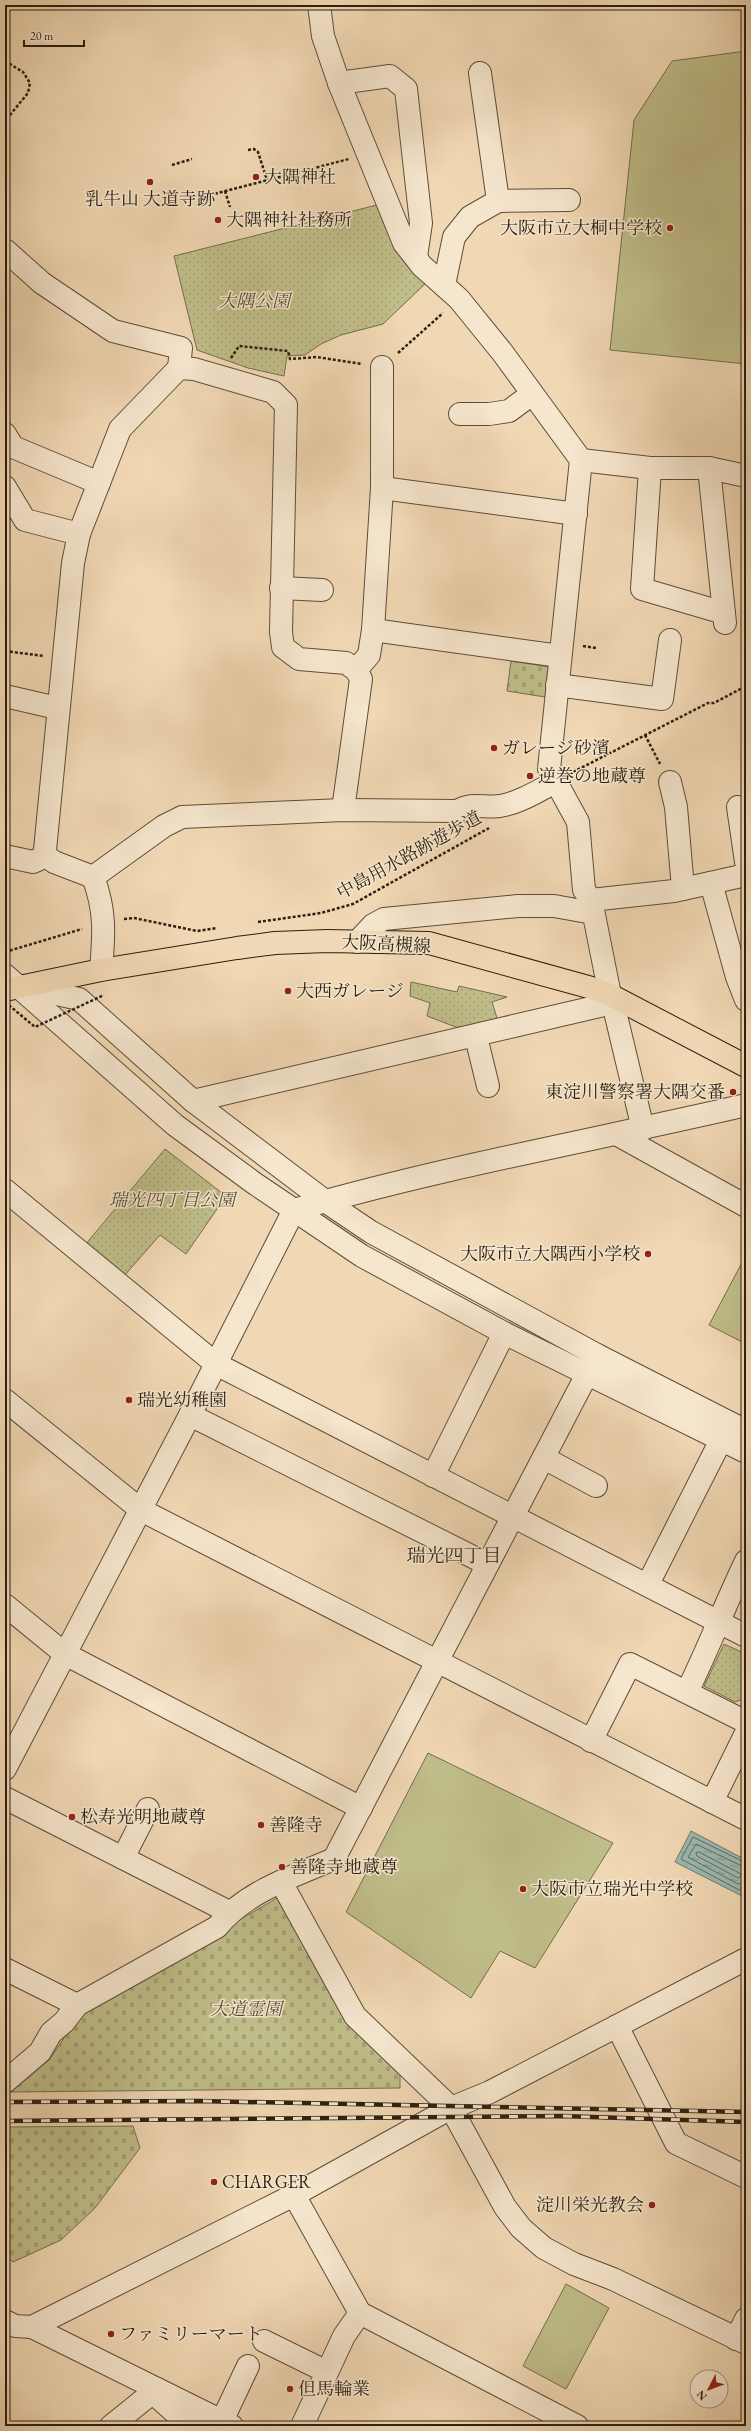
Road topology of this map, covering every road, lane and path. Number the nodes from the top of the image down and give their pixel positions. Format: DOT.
graph roads {
  1 [pos="319,5"];
  2 [pos="5,61"];
  3 [pos="480,73"];
  4 [pos="339,83"];
  5 [pos="5,121"];
  6 [pos="248,150"];
  7 [pos="368,154"];
  8 [pos="192,159"];
  9 [pos="172,165"];
  10 [pos="267,180"];
  11 [pos="225,191"];
  12 [pos="210,194"];
  13 [pos="569,200"];
  14 [pos="498,201"];
  15 [pos="230,207"];
  16 [pos="5,250"];
  17 [pos="416,257"];
  18 [pos="451,292"];
  19 [pos="382,367"];
  20 [pos="179,368"];
  21 [pos="220,375"];
  22 [pos="532,394"];
  23 [pos="460,414"];
  24 [pos="5,434"];
  25 [pos="581,460"];
  26 [pos="650,468"];
  27 [pos="709,468"];
  28 [pos="746,476"];
  29 [pos="99,483"];
  30 [pos="5,487"];
  31 [pos="382,488"];
  32 [pos="576,514"];
  33 [pos="79,534"];
  34 [pos="281,588"];
  35 [pos="322,590"];
  36 [pos="373,630"];
  37 [pos="670,640"];
  38 [pos="5,651"];
  39 [pos="560,656"];
  40 [pos="62,658"];
  41 [pos="356,670"];
  42 [pos="557,685"];
  43 [pos="746,686"];
  44 [pos="5,696"];
  45 [pos="57,708"];
  46 [pos="645,735"];
  47 [pos="555,782"];
  48 [pos="670,782"];
  49 [pos="738,807"];
  50 [pos="343,810"];
  51 [pos="494,825"];
  52 [pos="5,856"];
  53 [pos="46,856"];
  54 [pos="746,862"];
  55 [pos="746,875"];
  56 [pos="94,877"];
  57 [pos="711,883"];
  58 [pos="683,889"];
  59 [pos="592,907"];
  60 [pos="105,922"];
  61 [pos="252,923"];
  62 [pos="220,928"];
  63 [pos="357,942"];
  64 [pos="5,952"];
  65 [pos="101,970"];
  66 [pos="10,983"];
  67 [pos="104,994"];
  68 [pos="615,1000"];
  69 [pos="746,1000"];
  70 [pos="5,1002"];
  71 [pos="476,1036"];
  72 [pos="746,1066"];
  73 [pos="488,1086"];
  74 [pos="193,1101"];
  75 [pos="746,1105"];
  76 [pos="643,1129"];
  77 [pos="618,1135"];
  78 [pos="5,1190"];
  79 [pos="325,1201"];
  80 [pos="746,1206"];
  81 [pos="294,1210"];
  82 [pos="504,1333"];
  83 [pos="216,1364"];
  84 [pos="593,1364"];
  85 [pos="5,1400"];
  86 [pos="190,1415"];
  87 [pos="746,1431"];
  88 [pos="721,1440"];
  89 [pos="746,1452"];
  90 [pos="544,1458"];
  91 [pos="432,1476"];
  92 [pos="596,1486"];
  93 [pos="141,1510"];
  94 [pos="513,1517"];
  95 [pos="746,1561"];
  96 [pos="487,1564"];
  97 [pos="648,1584"];
  98 [pos="5,1605"];
  99 [pos="718,1621"];
  100 [pos="746,1636"];
  101 [pos="65,1654"];
  102 [pos="438,1662"];
  103 [pos="687,1692"];
  104 [pos="746,1722"];
  105 [pos="746,1733"];
  106 [pos="591,1741"];
  107 [pos="5,1769"];
  108 [pos="5,1798"];
  109 [pos="712,1802"];
  110 [pos="361,1808"];
  111 [pos="148,1809"];
  112 [pos="746,1819"];
  113 [pos="123,1858"];
  114 [pos="281,1882"];
  115 [pos="229,1912"];
  116 [pos="746,1959"];
  117 [pos="5,1969"];
  118 [pos="77,2005"];
  119 [pos="616,2026"];
  120 [pos="5,2082"];
  121 [pos="450,2108"];
  122 [pos="746,2177"];
  123 [pos="294,2195"];
  124 [pos="360,2313"];
  125 [pos="746,2319"];
  126 [pos="5,2320"];
  127 [pos="32,2327"];
  128 [pos="264,2341"];
  129 [pos="741,2341"];
  130 [pos="248,2366"];
  131 [pos="327,2372"];
  132 [pos="155,2391"];
  133 [pos="227,2423"];
  134 [pos="111,2426"];
  135 [pos="190,2426"];
  136 [pos="302,2426"];
  137 [pos="577,2426"];
  1 -- 4 [label="street"];
  2 -- 5 [label="path"];
  3 -- 14 [label="street"];
  4 -- 7 [label="street"];
  4 -- 17 [label="street"];
  6 -- 10 [label="path"];
  7 -- 10 [label="path"];
  7 -- 17 [label="street"];
  8 -- 9 [label="path"];
  10 -- 11 [label="path"];
  11 -- 12 [label="path"];
  11 -- 15 [label="path"];
  13 -- 14 [label="street"];
  14 -- 18 [label="street"];
  16 -- 20 [label="street"];
  17 -- 18 [label="street"];
  18 -- 19 [label="path"];
  18 -- 22 [label="street"];
  19 -- 21 [label="path"];
  19 -- 31 [label="street"];
  20 -- 21 [label="street"];
  20 -- 29 [label="street"];
  21 -- 34 [label="street"];
  22 -- 23 [label="street"];
  22 -- 25 [label="street"];
  24 -- 29 [label="street"];
  25 -- 26 [label="street"];
  25 -- 32 [label="street"];
  26 -- 27 [label="street"];
  26 -- 27 [label="street"];
  27 -- 28 [label="street"];
  29 -- 33 [label="street"];
  30 -- 33 [label="street"];
  31 -- 32 [label="street"];
  31 -- 36 [label="street"];
  32 -- 39 [label="street"];
  33 -- 40 [label="street"];
  34 -- 35 [label="street"];
  34 -- 41 [label="street"];
  36 -- 39 [label="street"];
  36 -- 41 [label="street"];
  37 -- 42 [label="street"];
  38 -- 40 [label="path"];
  39 -- 42 [label="street"];
  40 -- 45 [label="street"];
  41 -- 50 [label="street"];
  42 -- 47 [label="street"];
  43 -- 46 [label="path"];
  44 -- 45 [label="street"];
  45 -- 53 [label="street"];
  46 -- 47 [label="path"];
  46 -- 48 [label="path"];
  47 -- 50 [label="street"];
  47 -- 59 [label="street"];
  48 -- 58 [label="street"];
  49 -- 54 [label="street"];
  50 -- 56 [label="street"];
  51 -- 61 [label="path, 中島用水路跡遊歩道"];
  52 -- 53 [label="street"];
  53 -- 56 [label="street"];
  55 -- 57 [label="street"];
  56 -- 60 [label="street"];
  57 -- 58 [label="street"];
  57 -- 69 [label="street"];
  58 -- 59 [label="street"];
  59 -- 63 [label="street"];
  59 -- 68 [label="street"];
  60 -- 62 [label="path"];
  60 -- 64 [label="path"];
  60 -- 65 [label="street"];
  63 -- 65 [label="main road, 大阪高槻線"];
  63 -- 68 [label="main road, 大阪高槻線"];
  65 -- 66 [label="main road, 大阪高槻線"];
  66 -- 74 [label="street"];
  66 -- 81 [label="street"];
  67 -- 70 [label="path, bridge"];
  68 -- 71 [label="street"];
  68 -- 72 [label="main road, 大阪高槻線"];
  68 -- 76 [label="street"];
  71 -- 73 [label="street"];
  71 -- 74 [label="street"];
  74 -- 79 [label="street"];
  75 -- 76 [label="street"];
  76 -- 77 [label="street"];
  77 -- 79 [label="street"];
  77 -- 80 [label="street"];
  78 -- 83 [label="street"];
  79 -- 81 [label="street"];
  79 -- 84 [label="street"];
  81 -- 82 [label="street"];
  81 -- 83 [label="street"];
  82 -- 84 [label="street"];
  82 -- 91 [label="street"];
  83 -- 86 [label="street"];
  83 -- 91 [label="street"];
  84 -- 87 [label="street"];
  84 -- 88 [label="street"];
  84 -- 90 [label="street"];
  85 -- 93 [label="street"];
  86 -- 93 [label="street"];
  86 -- 96 [label="street"];
  88 -- 89 [label="street"];
  88 -- 97 [label="street"];
  90 -- 92 [label="street"];
  90 -- 94 [label="street"];
  91 -- 94 [label="street"];
  93 -- 101 [label="street"];
  93 -- 102 [label="street"];
  94 -- 96 [label="street"];
  94 -- 97 [label="street"];
  95 -- 99 [label="street"];
  96 -- 102 [label="street"];
  97 -- 99 [label="street"];
  98 -- 101 [label="street"];
  99 -- 100 [label="street"];
  99 -- 103 [label="street"];
  101 -- 107 [label="street"];
  101 -- 110 [label="street"];
  102 -- 106 [label="street"];
  102 -- 110 [label="street"];
  103 -- 104 [label="street"];
  103 -- 106 [label="street"];
  105 -- 109 [label="street"];
  106 -- 109 [label="street"];
  108 -- 113 [label="street"];
  109 -- 112 [label="street"];
  110 -- 114 [label="street"];
  111 -- 113 [label="street"];
  113 -- 115 [label="street"];
  114 -- 115 [label="street"];
  114 -- 121 [label="street"];
  115 -- 118 [label="street"];
  116 -- 119 [label="street"];
  117 -- 118 [label="street"];
  118 -- 120 [label="street"];
  119 -- 121 [label="street"];
  119 -- 122 [label="street"];
  121 -- 123 [label="street"];
  121 -- 129 [label="street"];
  123 -- 124 [label="street"];
  123 -- 127 [label="street"];
  124 -- 131 [label="street"];
  124 -- 137 [label="street"];
  125 -- 129 [label="street"];
  126 -- 127 [label="street"];
  127 -- 132 [label="street"];
  128 -- 131 [label="street"];
  130 -- 133 [label="street"];
  131 -- 136 [label="street"];
  132 -- 133 [label="street"];
  132 -- 134 [label="street"];
  132 -- 135 [label="street"];
}
